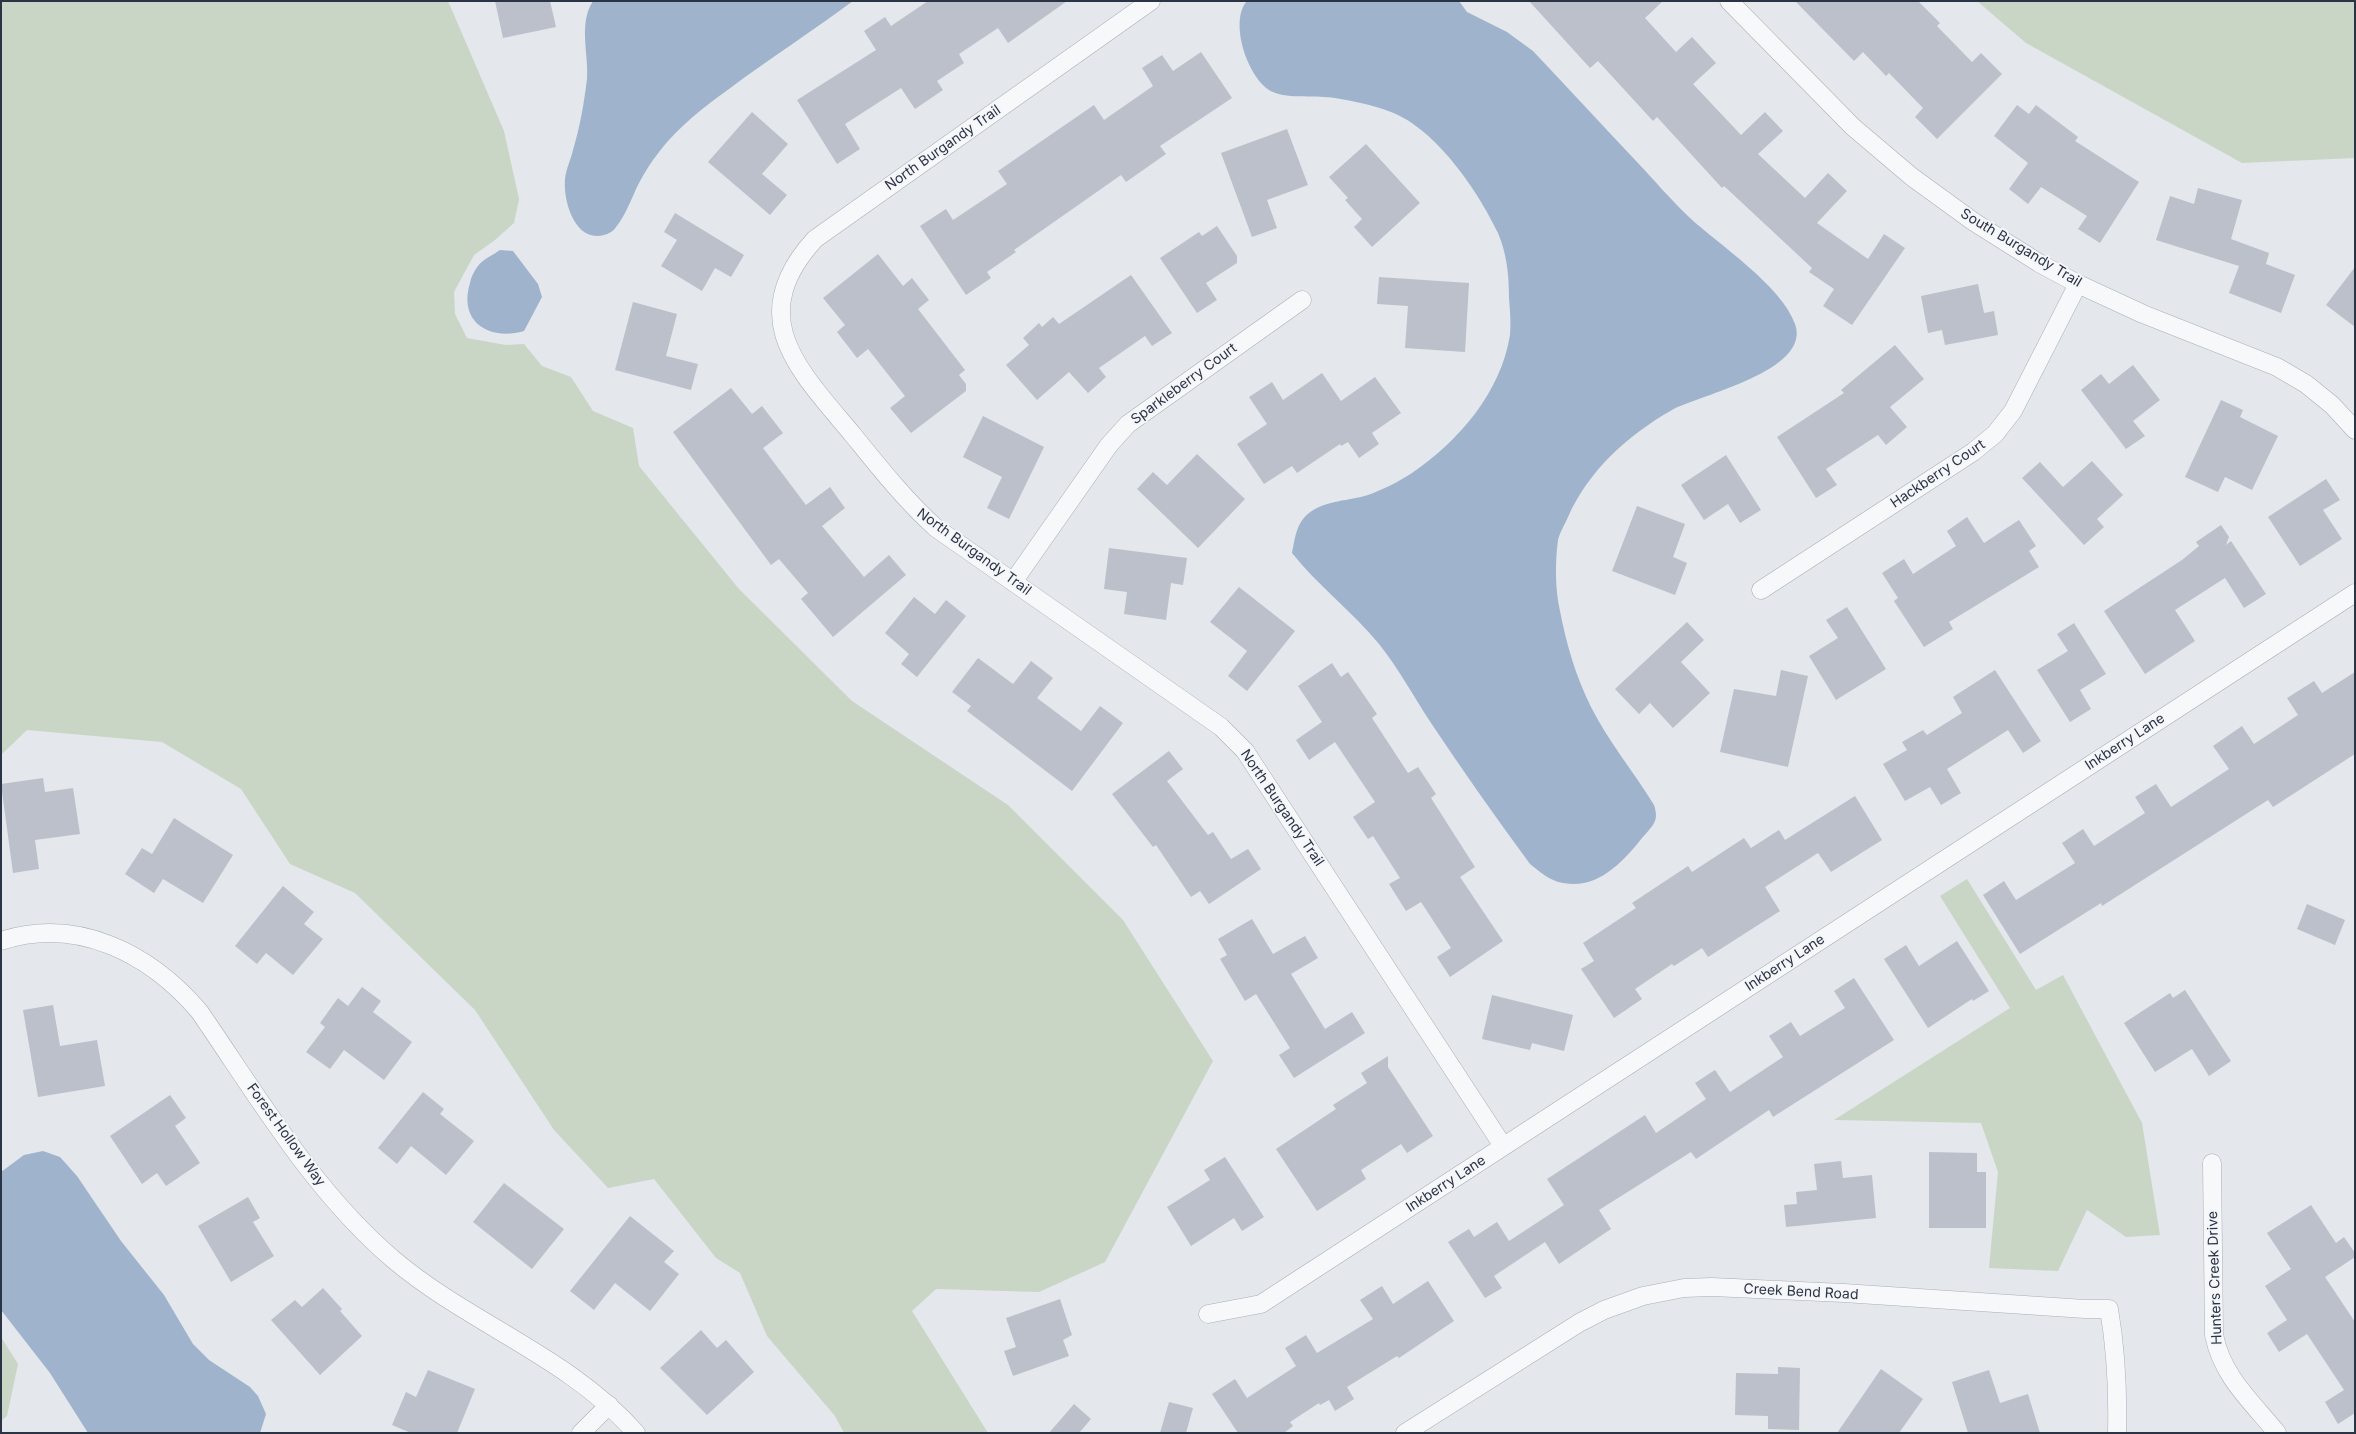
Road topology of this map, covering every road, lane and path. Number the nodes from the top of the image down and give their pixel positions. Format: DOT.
graph roads {
  1 [pos="1151,1"];
  2 [pos="1729,1"];
  3 [pos="2078,284"];
  4 [pos="1302,300"];
  5 [pos="2355,430"];
  6 [pos="1013,582"];
  7 [pos="1761,590"];
  8 [pos="2355,593"];
  9 [pos="1,940"];
  10 [pos="1504,1146"];
  11 [pos="2212,1163"];
  12 [pos="1208,1314"];
  13 [pos="609,1406"];
  14 [pos="581,1433"];
  15 [pos="636,1433"];
  16 [pos="1405,1433"];
  17 [pos="2117,1433"];
  18 [pos="2277,1433"];
  1 -- 6 [label="street, North Burgandy Trail"];
  2 -- 3 [label="street, South Burgandy Trail"];
  3 -- 5 [label="street, South Burgandy Trail"];
  3 -- 7 [label="street, Hackberry Court"];
  4 -- 6 [label="street, Sparkleberry Court"];
  6 -- 10 [label="street, North Burgandy Trail"];
  8 -- 10 [label="street, Inkberry Lane"];
  9 -- 13 [label="street, Forest Hollow Way"];
  10 -- 12 [label="street, Inkberry Lane"];
  11 -- 18 [label="street, Hunters Creek Drive"];
  13 -- 14 [label="street"];
  13 -- 15 [label="street, Forest Hollow Way"];
  16 -- 17 [label="street, Creek Bend Road"];
}
